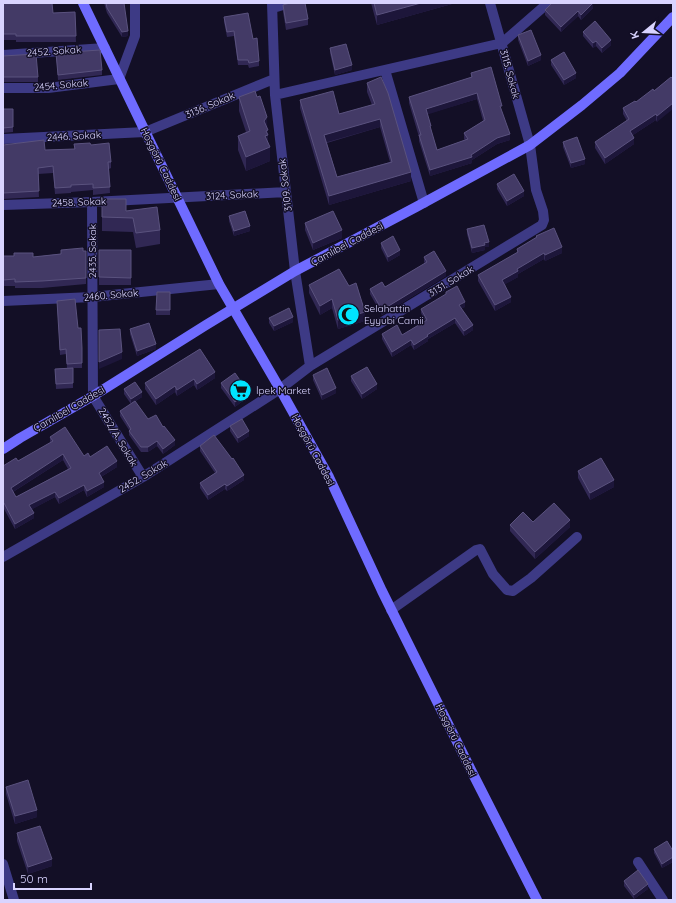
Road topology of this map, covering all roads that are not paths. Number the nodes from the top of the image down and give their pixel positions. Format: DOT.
graph roads {
  1 [pos="83,3"];
  2 [pos="135,3"];
  3 [pos="290,3"];
  4 [pos="490,3"];
  5 [pos="548,3"];
  6 [pos="272,5"];
  7 [pos="673,17"];
  8 [pos="502,43"];
  9 [pos="105,48"];
  10 [pos="3,55"];
  11 [pos="385,70"];
  12 [pos="119,79"];
  13 [pos="274,79"];
  14 [pos="3,88"];
  15 [pos="275,95"];
  16 [pos="145,132"];
  17 [pos="3,140"];
  18 [pos="530,145"];
  19 [pos="286,192"];
  20 [pos="178,198"];
  21 [pos="92,202"];
  22 [pos="424,203"];
  23 [pos="3,205"];
  24 [pos="542,225"];
  25 [pos="295,271"];
  26 [pos="219,284"];
  27 [pos="92,297"];
  28 [pos="3,301"];
  29 [pos="233,309"];
  30 [pos="310,366"];
  31 [pos="280,389"];
  32 [pos="93,396"];
  33 [pos="3,449"];
  34 [pos="142,478"];
  35 [pos="577,537"];
  36 [pos="3,557"];
  37 [pos="391,610"];
  38 [pos="638,862"];
  39 [pos="3,864"];
  40 [pos="14,900"];
  41 [pos="537,900"];
  42 [pos="663,900"];
  1 -- 9 [label="street, Hoşgörü Caddesi"];
  2 -- 12 [label="street"];
  3 -- 6 [label="street"];
  4 -- 8 [label="street, 3115. Sokak"];
  5 -- 8 [label="street"];
  6 -- 13 [label="street, 3109. Sokak"];
  7 -- 18 [label="street, Çamlıbel Caddesi"];
  8 -- 11 [label="street"];
  8 -- 18 [label="street, 3115. Sokak"];
  9 -- 10 [label="street, 2452. Sokak"];
  9 -- 12 [label="street, Hoşgörü Caddesi"];
  11 -- 15 [label="street"];
  11 -- 22 [label="street"];
  12 -- 14 [label="street, 2454. Sokak"];
  12 -- 16 [label="street, Hoşgörü Caddesi"];
  13 -- 15 [label="street, 3109. Sokak"];
  13 -- 16 [label="street, 3136. Sokak"];
  15 -- 19 [label="street, 3109. Sokak"];
  16 -- 17 [label="street, 2446. Sokak"];
  16 -- 20 [label="street, Hoşgörü Caddesi"];
  18 -- 22 [label="street, Çamlıbel Caddesi"];
  18 -- 24 [label="street, 3115. Sokak"];
  19 -- 20 [label="street, 3124. Sokak"];
  19 -- 25 [label="street, 3109. Sokak"];
  20 -- 21 [label="street, 2458. Sokak"];
  20 -- 26 [label="street, Hoşgörü Caddesi"];
  21 -- 23 [label="street, 2458. Sokak"];
  21 -- 27 [label="street, 2435. Sokak"];
  22 -- 25 [label="street, Çamlıbel Caddesi"];
  24 -- 30 [label="street, 3131. Sokak"];
  25 -- 29 [label="street, Çamlıbel Caddesi"];
  25 -- 30 [label="street, 3109. Sokak"];
  26 -- 27 [label="street, 2460. Sokak"];
  26 -- 29 [label="street, Hoşgörü Caddesi"];
  27 -- 28 [label="street, 2460. Sokak"];
  27 -- 32 [label="street, 2435. Sokak"];
  29 -- 31 [label="street, Hoşgörü Caddesi"];
  29 -- 32 [label="street, Çamlıbel Caddesi"];
  30 -- 31 [label="street, 3131. Sokak"];
  31 -- 34 [label="street, 2452. Sokak"];
  31 -- 37 [label="street, Hoşgörü Caddesi"];
  32 -- 33 [label="street, Çamlıbel Caddesi"];
  32 -- 34 [label="street, 2452/A. Sokak"];
  34 -- 36 [label="street, 2452. Sokak"];
  35 -- 37 [label="street"];
  37 -- 41 [label="street, Hoşgörü Caddesi"];
  38 -- 42 [label="street"];
  39 -- 40 [label="street"];
}
